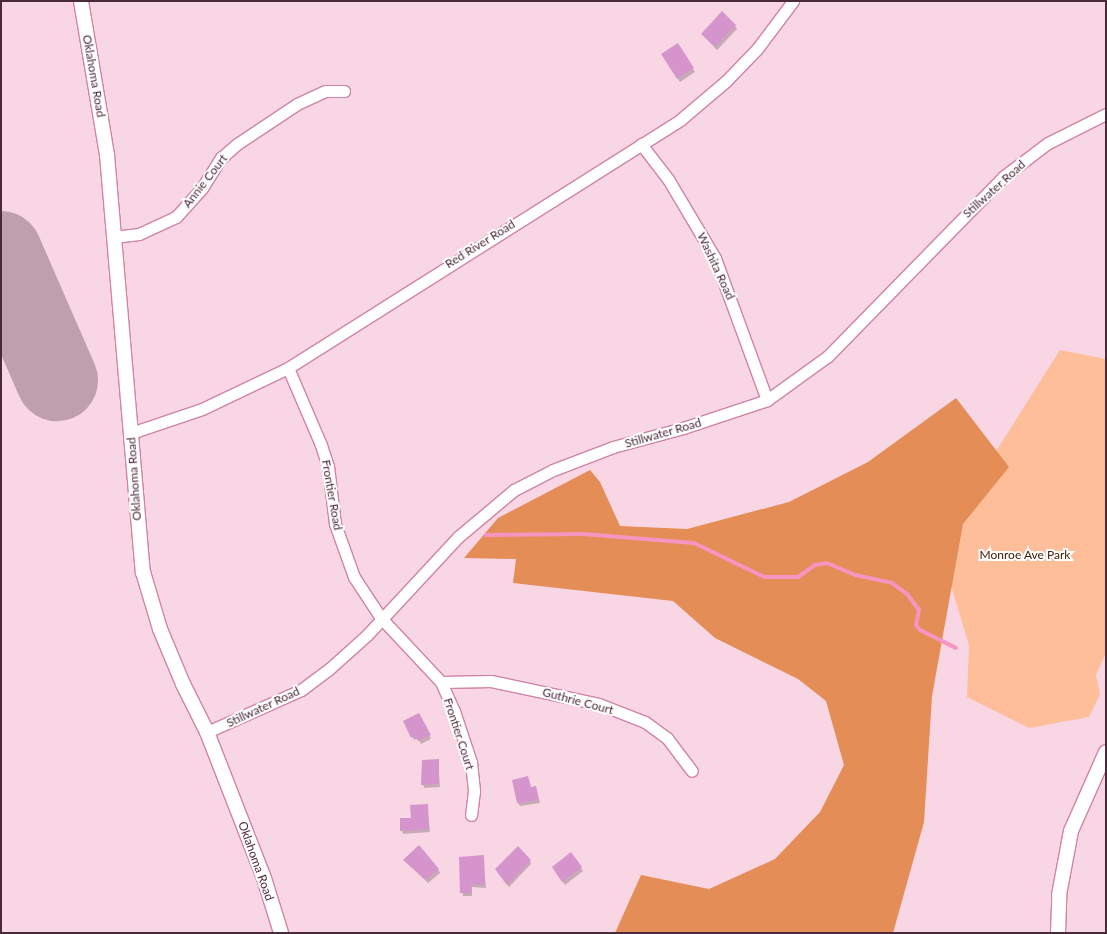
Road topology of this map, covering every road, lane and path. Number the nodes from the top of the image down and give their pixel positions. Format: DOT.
graph roads {
  1 [pos="81,1"];
  2 [pos="793,1"];
  3 [pos="344,91"];
  4 [pos="1106,114"];
  5 [pos="641,144"];
  6 [pos="114,237"];
  7 [pos="288,368"];
  8 [pos="767,400"];
  9 [pos="131,434"];
  10 [pos="381,618"];
  11 [pos="441,682"];
  12 [pos="207,732"];
  13 [pos="1106,752"];
  14 [pos="692,771"];
  15 [pos="470,815"];
  16 [pos="281,933"];
  17 [pos="1058,933"];
  1 -- 6 [label="street, Oklahoma Road"];
  2 -- 5 [label="street, Red River Road"];
  3 -- 6 [label="street, Annie Court"];
  4 -- 8 [label="street, Stillwater Road"];
  5 -- 7 [label="street, Red River Road"];
  5 -- 8 [label="street, Washita Road"];
  6 -- 9 [label="street, Oklahoma Road"];
  7 -- 9 [label="street, Red River Road"];
  7 -- 10 [label="street, Frontier Road"];
  8 -- 10 [label="street, Stillwater Road"];
  9 -- 12 [label="street, Oklahoma Road"];
  10 -- 11 [label="street, Frontier Court"];
  10 -- 12 [label="street, Stillwater Road"];
  11 -- 14 [label="street, Guthrie Court"];
  11 -- 15 [label="street, Frontier Court"];
  12 -- 16 [label="street, Oklahoma Road"];
  13 -- 17 [label="street"];
}
